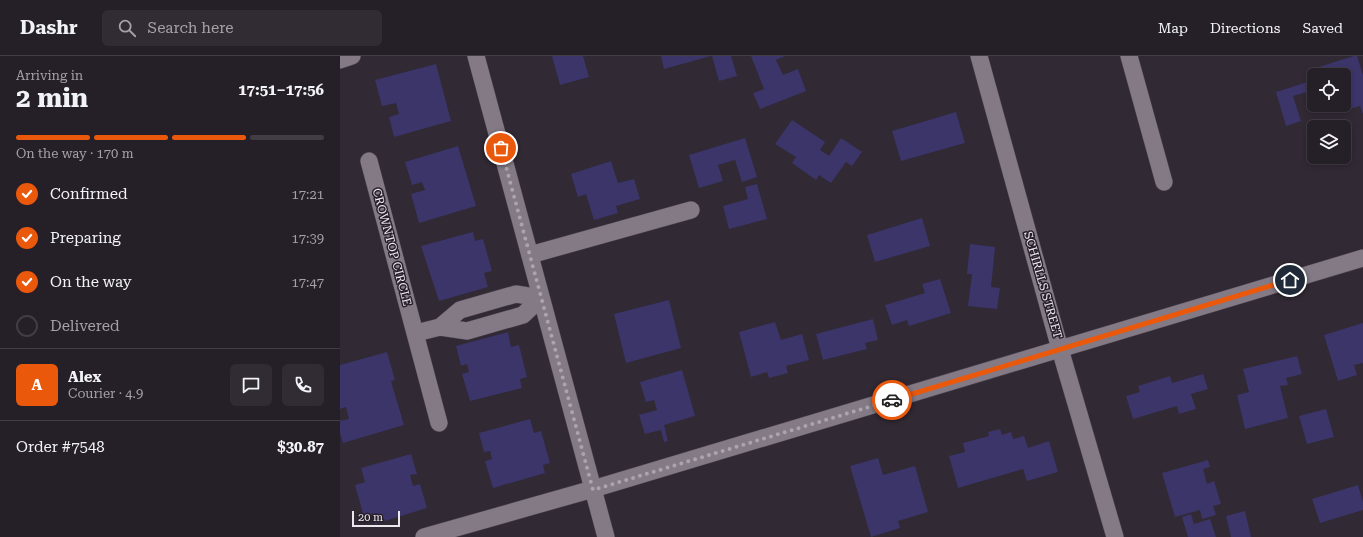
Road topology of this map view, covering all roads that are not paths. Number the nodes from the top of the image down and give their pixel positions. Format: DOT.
graph roads {
  1 [pos="352,56"];
  2 [pos="476,56"];
  3 [pos="979,56"];
  4 [pos="1129,56"];
  5 [pos="340,60"];
  6 [pos="369,161"];
  7 [pos="1164,182"];
  8 [pos="691,210"];
  9 [pos="530,255"];
  10 [pos="1363,258"];
  11 [pos="541,298"];
  12 [pos="416,333"];
  13 [pos="1060,349"];
  14 [pos="440,423"];
  15 [pos="593,490"];
  16 [pos="466,533"];
  17 [pos="424,537"];
  18 [pos="606,537"];
  19 [pos="1115,537"];
  1 -- 5 [label="street"];
  2 -- 9 [label="street"];
  3 -- 13 [label="street, SCHIRLLS STREET"];
  4 -- 7 [label="street"];
  6 -- 12 [label="street, CROWNTOP CIRCLE"];
  8 -- 9 [label="street"];
  9 -- 11 [label="street"];
  10 -- 13 [label="street"];
  11 -- 12 [label="street"];
  11 -- 15 [label="street"];
  12 -- 14 [label="street, CROWNTOP CIRCLE"];
  13 -- 15 [label="street"];
  13 -- 19 [label="street, SCHIRLLS STREET"];
  15 -- 16 [label="street"];
  15 -- 18 [label="street"];
  16 -- 17 [label="street"];
}
